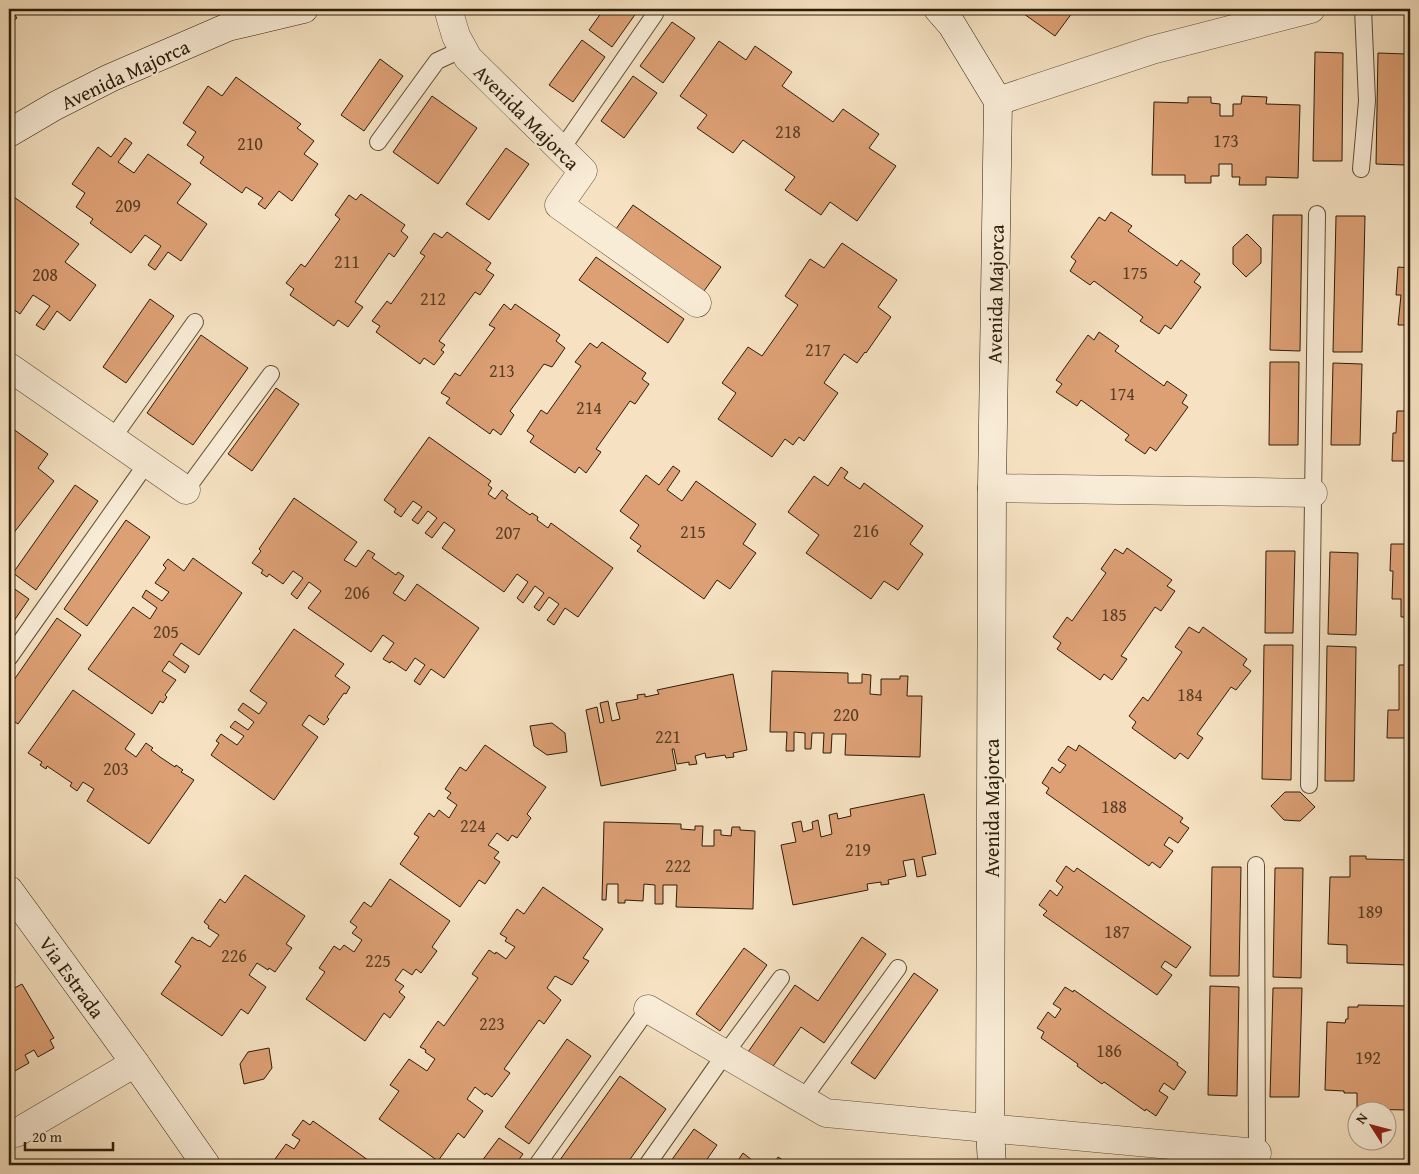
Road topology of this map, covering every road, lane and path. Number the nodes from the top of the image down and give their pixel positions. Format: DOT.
graph roads {
  1 [pos="304,9"];
  2 [pos="448,9"];
  3 [pos="938,9"];
  4 [pos="1311,9"];
  5 [pos="1363,9"];
  6 [pos="655,14"];
  7 [pos="463,49"];
  8 [pos="998,101"];
  9 [pos="9,133"];
  10 [pos="378,142"];
  11 [pos="561,150"];
  12 [pos="1361,169"];
  13 [pos="1317,214"];
  14 [pos="697,303"];
  15 [pos="194,322"];
  16 [pos="9,367"];
  17 [pos="271,374"];
  18 [pos="112,439"];
  19 [pos="147,463"];
  20 [pos="992,488"];
  21 [pos="186,490"];
  22 [pos="1313,493"];
  23 [pos="9,658"];
  24 [pos="1309,785"];
  25 [pos="1256,865"];
  26 [pos="9,890"];
  27 [pos="898,968"];
  28 [pos="781,978"];
  29 [pos="648,1009"];
  30 [pos="725,1054"];
  31 [pos="134,1063"];
  32 [pos="803,1099"];
  33 [pos="990,1129"];
  34 [pos="9,1131"];
  35 [pos="1257,1159"];
  36 [pos="206,1165"];
  37 [pos="536,1165"];
  38 [pos="647,1165"];
  39 [pos="992,1165"];
  1 -- 9 [label="street, Avenida Majorca"];
  2 -- 7 [label="street, Avenida Majorca"];
  3 -- 8 [label="street"];
  4 -- 8 [label="street"];
  5 -- 12 [label="lane"];
  6 -- 11 [label="lane"];
  7 -- 10 [label="lane"];
  7 -- 11 [label="street, Avenida Majorca"];
  8 -- 20 [label="street, Avenida Majorca"];
  11 -- 14 [label="street, Avenida Majorca"];
  13 -- 22 [label="lane"];
  15 -- 18 [label="lane"];
  16 -- 18 [label="street"];
  17 -- 21 [label="lane"];
  18 -- 19 [label="street"];
  19 -- 21 [label="street"];
  19 -- 23 [label="lane"];
  20 -- 22 [label="street"];
  20 -- 33 [label="street, Avenida Majorca"];
  22 -- 24 [label="lane"];
  25 -- 35 [label="lane"];
  26 -- 31 [label="street, Via Estrada"];
  27 -- 32 [label="lane"];
  28 -- 30 [label="lane"];
  29 -- 30 [label="street"];
  29 -- 37 [label="lane"];
  30 -- 32 [label="street"];
  30 -- 38 [label="lane"];
  31 -- 34 [label="street"];
  31 -- 36 [label="street, Via Estrada"];
  32 -- 33 [label="street"];
  33 -- 35 [label="street"];
  33 -- 39 [label="street, Avenida Majorca"];
}
